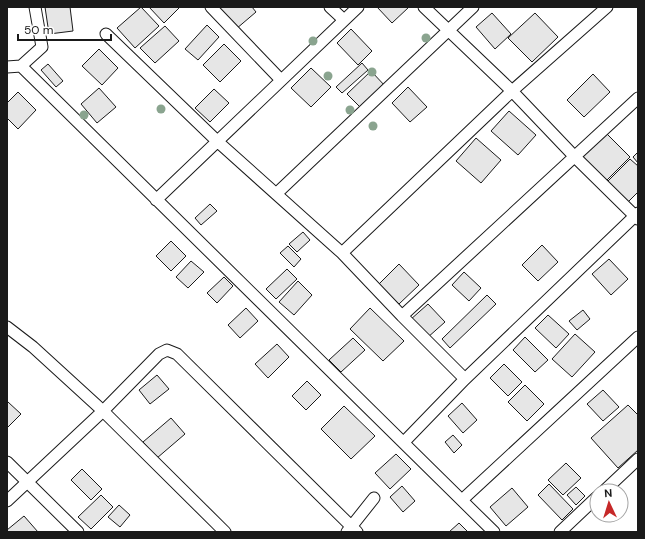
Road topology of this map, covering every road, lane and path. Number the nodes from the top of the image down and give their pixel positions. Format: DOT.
graph roads {
  1 [pos="35,7"];
  2 [pos="211,7"];
  3 [pos="330,7"];
  4 [pos="358,7"];
  5 [pos="424,7"];
  6 [pos="473,7"];
  7 [pos="607,7"];
  8 [pos="344,20"];
  9 [pos="448,30"];
  10 [pos="106,34"];
  11 [pos="22,66"];
  12 [pos="7,67"];
  13 [pos="281,80"];
  14 [pos="512,91"];
  15 [pos="638,98"];
  16 [pos="217,141"];
  17 [pos="574,156"];
  18 [pos="276,194"];
  19 [pos="156,200"];
  20 [pos="637,216"];
  21 [pos="342,253"];
  22 [pos="402,316"];
  23 [pos="7,327"];
  24 [pos="638,337"];
  25 [pos="465,379"];
  26 [pos="103,411"];
  27 [pos="404,442"];
  28 [pos="638,459"];
  29 [pos="7,462"];
  30 [pos="27,482"];
  31 [pos="612,483"];
  32 [pos="374,498"];
  33 [pos="462,500"];
  34 [pos="7,501"];
  35 [pos="589,505"];
  36 [pos="352,530"];
  37 [pos="78,532"];
  38 [pos="225,532"];
  39 [pos="494,532"];
  40 [pos="560,532"];
  1 -- 11 [label="street"];
  2 -- 13 [label="street"];
  3 -- 8 [label="street"];
  4 -- 8 [label="street"];
  5 -- 9 [label="street"];
  6 -- 9 [label="street"];
  7 -- 14 [label="street"];
  8 -- 13 [label="street"];
  9 -- 14 [label="street"];
  9 -- 18 [label="street"];
  10 -- 16 [label="street"];
  11 -- 12 [label="street"];
  11 -- 19 [label="street"];
  13 -- 16 [label="street"];
  14 -- 17 [label="street"];
  14 -- 21 [label="street"];
  15 -- 17 [label="street"];
  16 -- 18 [label="street"];
  16 -- 19 [label="street"];
  17 -- 20 [label="street"];
  17 -- 22 [label="street"];
  18 -- 21 [label="street"];
  19 -- 27 [label="street"];
  20 -- 25 [label="street"];
  21 -- 22 [label="street"];
  22 -- 25 [label="street"];
  23 -- 26 [label="street"];
  24 -- 33 [label="street"];
  25 -- 27 [label="street"];
  26 -- 30 [label="street"];
  26 -- 36 [label="street"];
  26 -- 38 [label="street"];
  27 -- 33 [label="street"];
  28 -- 31 [label="street"];
  29 -- 30 [label="street"];
  30 -- 34 [label="street"];
  30 -- 37 [label="street"];
  32 -- 36 [label="street"];
  33 -- 39 [label="street"];
  35 -- 40 [label="street"];
}
